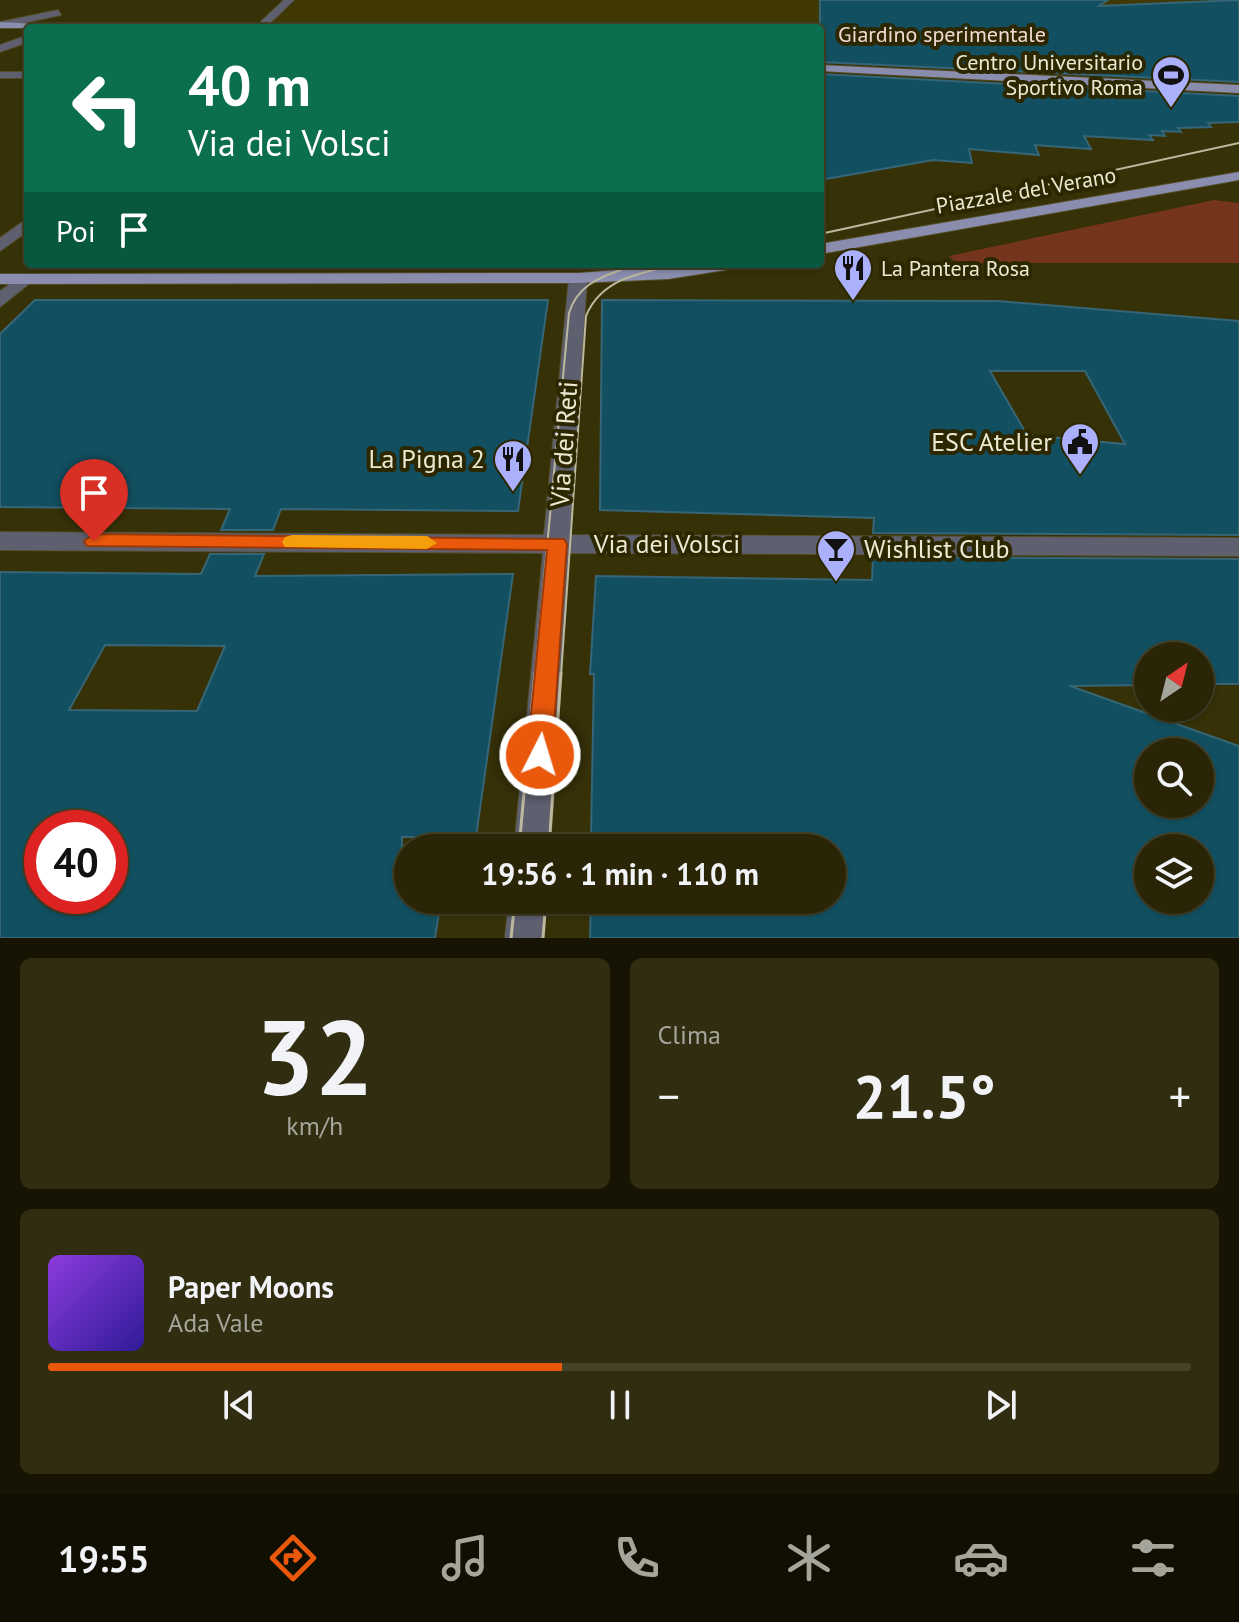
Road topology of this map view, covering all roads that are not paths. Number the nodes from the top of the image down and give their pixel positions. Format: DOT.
graph roads {
  1 [pos="65,0"];
  2 [pos="289,0"];
  3 [pos="58,13"];
  4 [pos="51,24"];
  5 [pos="263,24"];
  6 [pos="0,27"];
  7 [pos="24,27"];
  8 [pos="24,30"];
  9 [pos="24,40"];
  10 [pos="0,49"];
  11 [pos="824,68"];
  12 [pos="0,75"];
  13 [pos="24,75"];
  14 [pos="1239,89"];
  15 [pos="1239,176"];
  16 [pos="24,226"];
  17 [pos="0,246"];
  18 [pos="824,248"];
  19 [pos="706,268"];
  20 [pos="578,278"];
  21 [pos="0,279"];
  22 [pos="24,279"];
  23 [pos="0,301"];
  24 [pos="0,541"];
  25 [pos="557,544"];
  26 [pos="1239,547"];
  27 [pos="533,834"];
  28 [pos="527,914"];
  29 [pos="524,938"];
  1 -- 3 [label="street"];
  2 -- 5 [label="street"];
  3 -- 4 [label="street"];
  3 -- 6 [label="street"];
  6 -- 7 [label="main road"];
  6 -- 8 [label="street"];
  9 -- 10 [label="street"];
  11 -- 14 [label="main road"];
  12 -- 13 [label="street"];
  15 -- 18 [label="main road, Piazzale del Verano"];
  16 -- 17 [label="street"];
  19 -- 20 [label="main road"];
  20 -- 22 [label="main road"];
  20 -- 25 [label="street, Via dei Reti"];
  21 -- 22 [label="main road"];
  22 -- 23 [label="street"];
  24 -- 25 [label="street, Via dei Volsci"];
  25 -- 26 [label="street, Via dei Volsci"];
  25 -- 27 [label="street, Via dei Reti"];
  28 -- 29 [label="street"];
}
